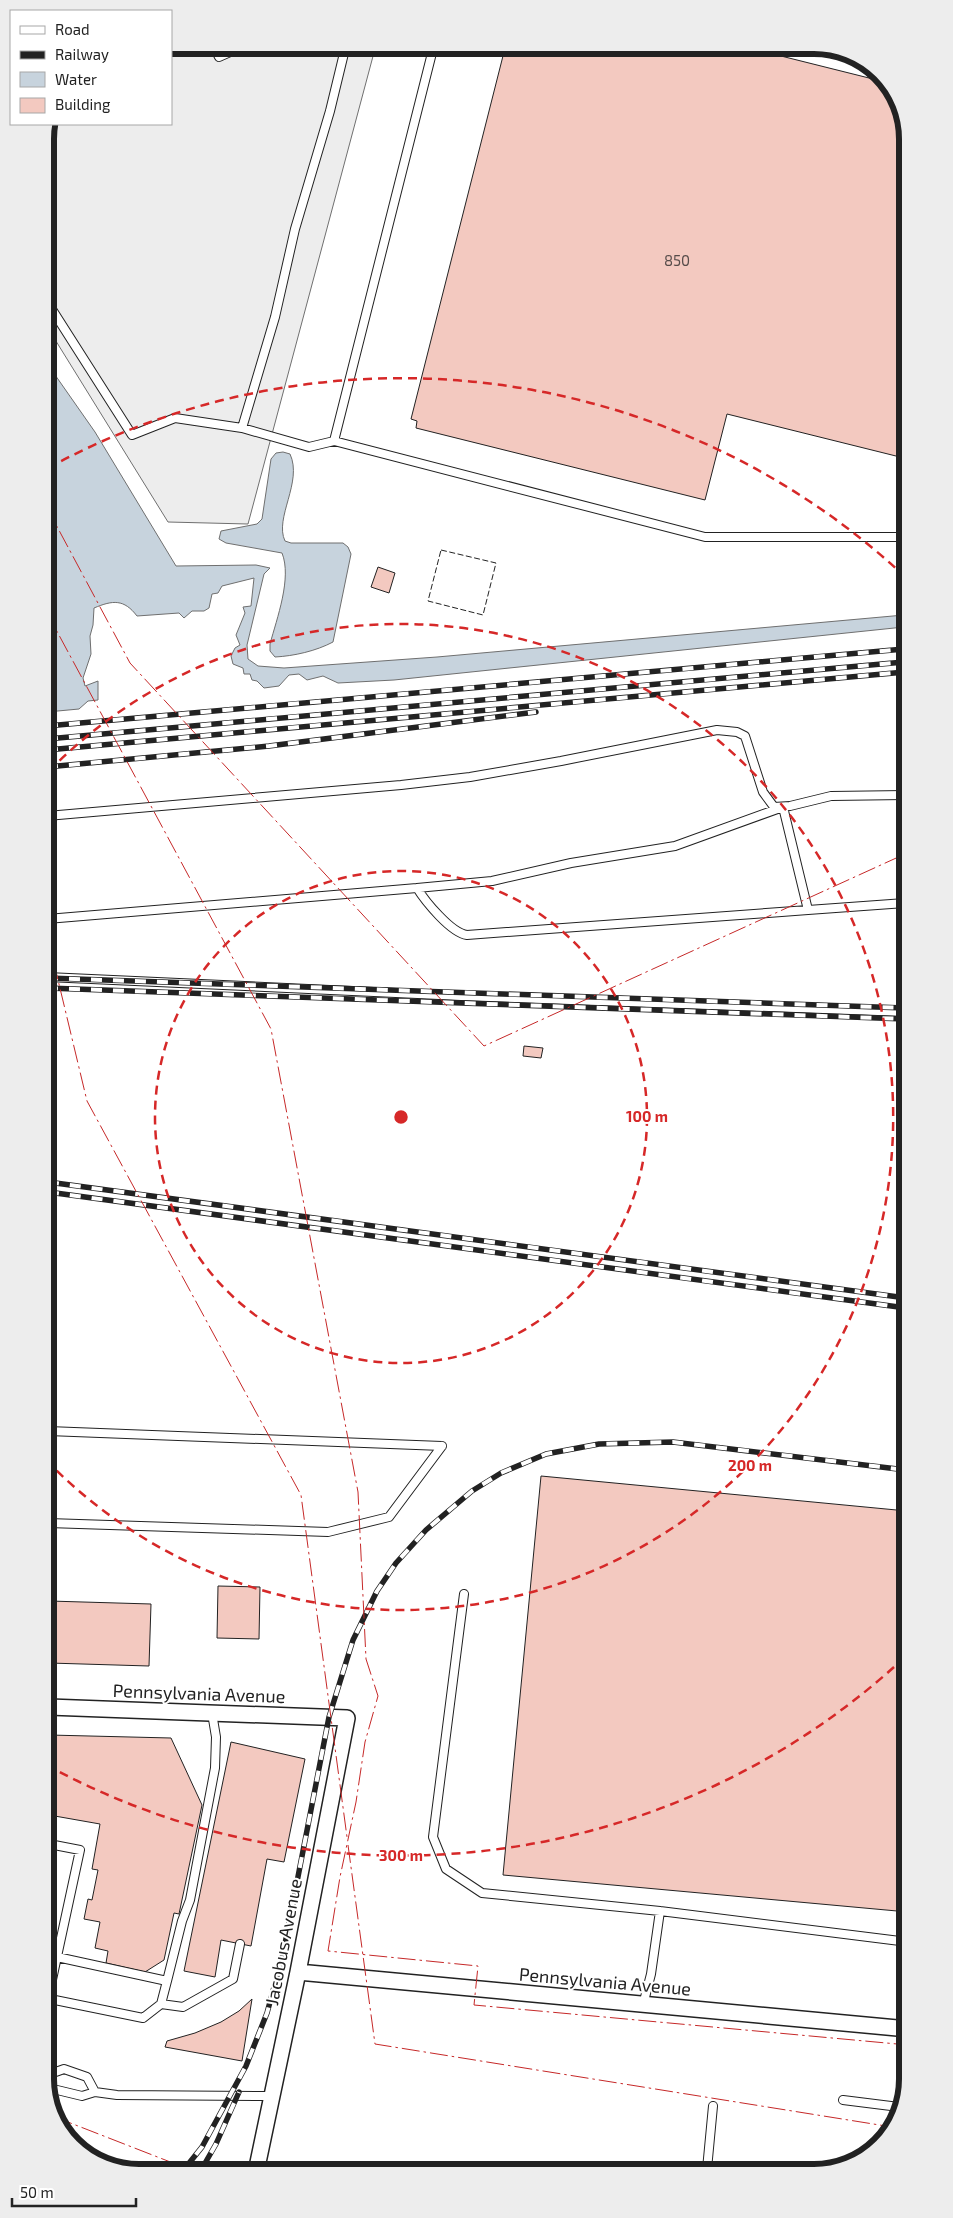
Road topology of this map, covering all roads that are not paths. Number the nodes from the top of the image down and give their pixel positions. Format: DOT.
graph roads {
  1 [pos="344,54"];
  2 [pos="432,54"];
  3 [pos="54,313"];
  4 [pos="242,428"];
  5 [pos="334,440"];
  6 [pos="899,536"];
  7 [pos="899,795"];
  8 [pos="783,807"];
  9 [pos="54,815"];
  10 [pos="417,888"];
  11 [pos="899,903"];
  12 [pos="808,910"];
  13 [pos="54,919"];
  14 [pos="54,977"];
  15 [pos="899,1012"];
  16 [pos="54,1431"];
  17 [pos="54,1523"];
  18 [pos="464,1594"];
  19 [pos="54,1707"];
  20 [pos="212,1713"];
  21 [pos="347,1718"];
  22 [pos="54,1845"];
  23 [pos="660,1911"];
  24 [pos="899,1941"];
  25 [pos="240,1944"];
  26 [pos="57,1957"];
  27 [pos="54,1971"];
  28 [pos="298,1972"];
  29 [pos="166,1981"];
  30 [pos="54,2000"];
  31 [pos="161,2004"];
  32 [pos="643,2005"];
  33 [pos="899,2028"];
  34 [pos="54,2073"];
  35 [pos="54,2089"];
  36 [pos="95,2092"];
  37 [pos="272,2096"];
  38 [pos="843,2100"];
  39 [pos="713,2106"];
  40 [pos="895,2106"];
  41 [pos="258,2164"];
  42 [pos="707,2164"];
  1 -- 4 [label="lane"];
  2 -- 5 [label="lane"];
  3 -- 4 [label="lane"];
  4 -- 5 [label="lane"];
  5 -- 6 [label="lane"];
  7 -- 8 [label="lane"];
  8 -- 9 [label="lane"];
  8 -- 10 [label="lane"];
  8 -- 12 [label="lane"];
  10 -- 12 [label="lane"];
  10 -- 13 [label="lane"];
  11 -- 12 [label="lane"];
  14 -- 15 [label="lane"];
  16 -- 17 [label="lane"];
  18 -- 23 [label="lane"];
  19 -- 20 [label="street, Pennsylvania Avenue"];
  20 -- 21 [label="street, Pennsylvania Avenue"];
  20 -- 29 [label="lane"];
  21 -- 28 [label="street, Jacobus Avenue"];
  22 -- 26 [label="lane"];
  23 -- 24 [label="lane"];
  23 -- 32 [label="lane"];
  25 -- 31 [label="lane"];
  26 -- 27 [label="lane"];
  26 -- 29 [label="lane"];
  28 -- 32 [label="street, Pennsylvania Avenue"];
  28 -- 37 [label="street, Jacobus Avenue"];
  29 -- 31 [label="lane"];
  30 -- 31 [label="lane"];
  32 -- 33 [label="street, Pennsylvania Avenue"];
  34 -- 36 [label="lane"];
  35 -- 36 [label="lane"];
  36 -- 37 [label="lane"];
  37 -- 41 [label="street, Jacobus Avenue"];
  38 -- 40 [label="lane"];
  39 -- 42 [label="lane"];
}
